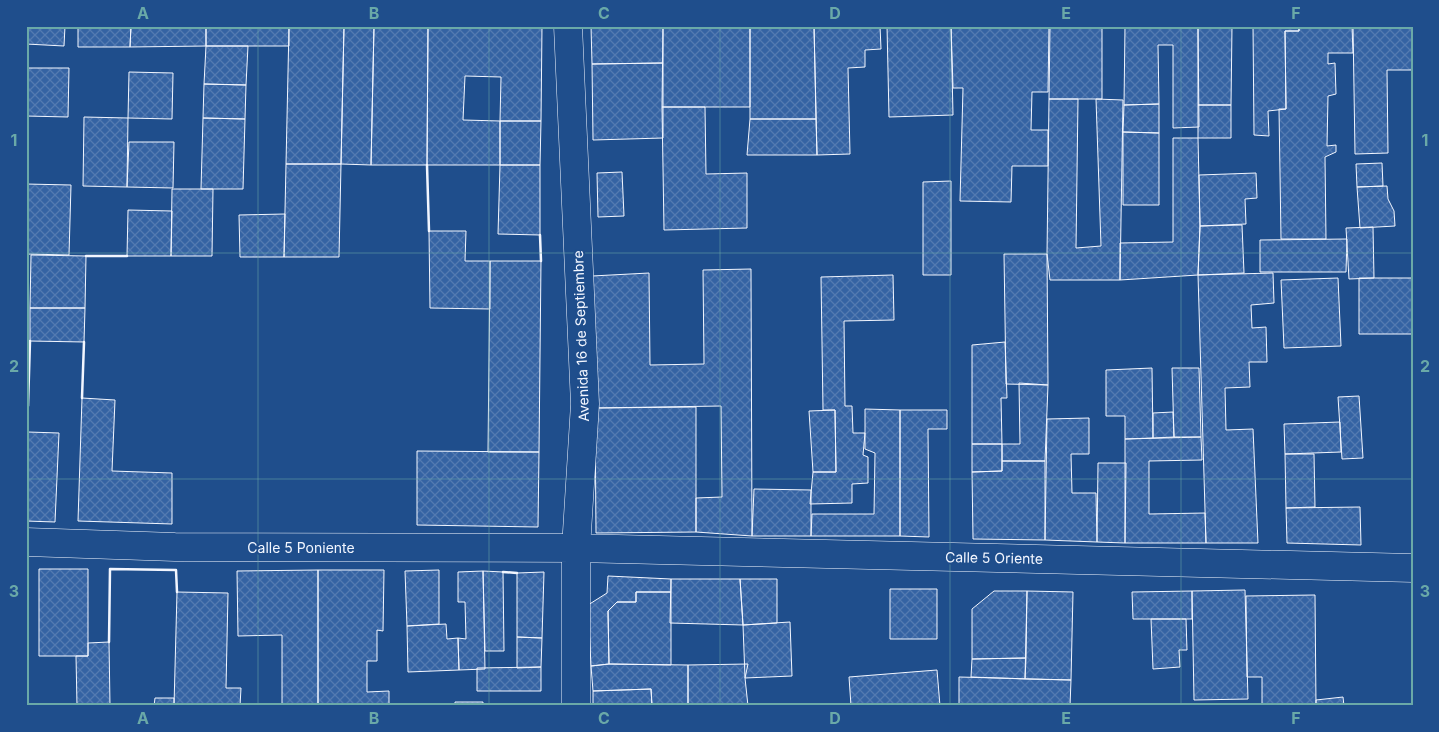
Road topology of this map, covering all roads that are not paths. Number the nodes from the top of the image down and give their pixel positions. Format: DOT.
graph roads {
  1 [pos="568,26"];
  2 [pos="26,542"];
  3 [pos="576,548"];
  4 [pos="1413,568"];
  5 [pos="576,706"];
  1 -- 3 [label="street, Avenida 16 de Septiembre"];
  2 -- 3 [label="street, Calle 5 Poniente"];
  3 -- 4 [label="street, Calle 5 Oriente"];
  3 -- 5 [label="street, Avenida 16 de Septiembre"];
}
